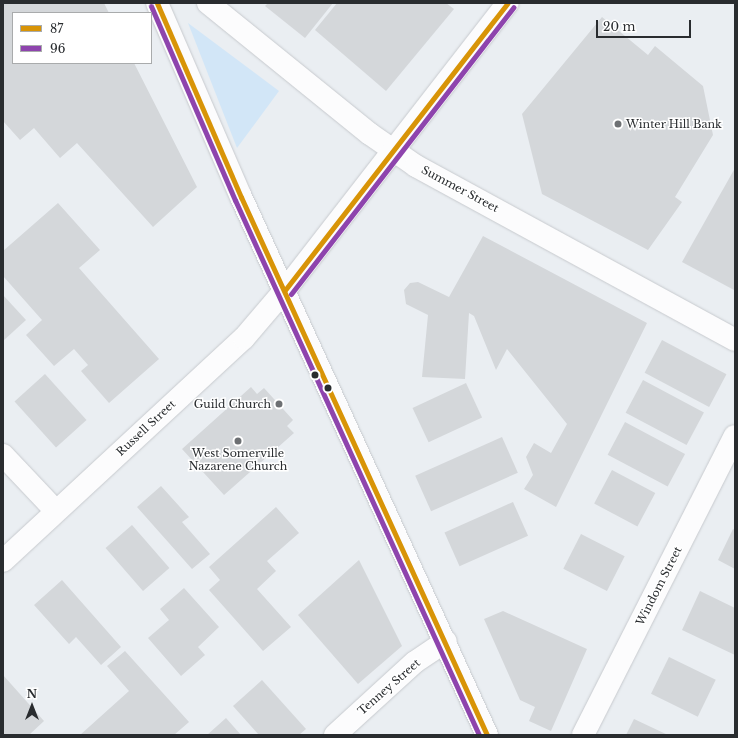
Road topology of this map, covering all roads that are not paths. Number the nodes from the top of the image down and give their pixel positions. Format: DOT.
graph roads {
  1 [pos="157,3"];
  2 [pos="208,3"];
  3 [pos="508,3"];
  4 [pos="393,150"];
  5 [pos="285,290"];
  6 [pos="735,340"];
  7 [pos="735,436"];
  8 [pos="3,455"];
  9 [pos="56,512"];
  10 [pos="3,561"];
  11 [pos="446,641"];
  12 [pos="335,735"];
  13 [pos="487,735"];
  14 [pos="583,735"];
  1 -- 5 [label="main road"];
  2 -- 4 [label="main road, Summer Street"];
  3 -- 4 [label="main road, Russell Street"];
  4 -- 5 [label="main road, Russell Street"];
  4 -- 6 [label="main road, Summer Street"];
  5 -- 9 [label="main road, Russell Street"];
  5 -- 11 [label="main road"];
  7 -- 14 [label="main road, Windom Street"];
  8 -- 9 [label="main road"];
  9 -- 10 [label="main road, Russell Street"];
  11 -- 12 [label="main road, Tenney Street"];
  11 -- 13 [label="main road"];
}
